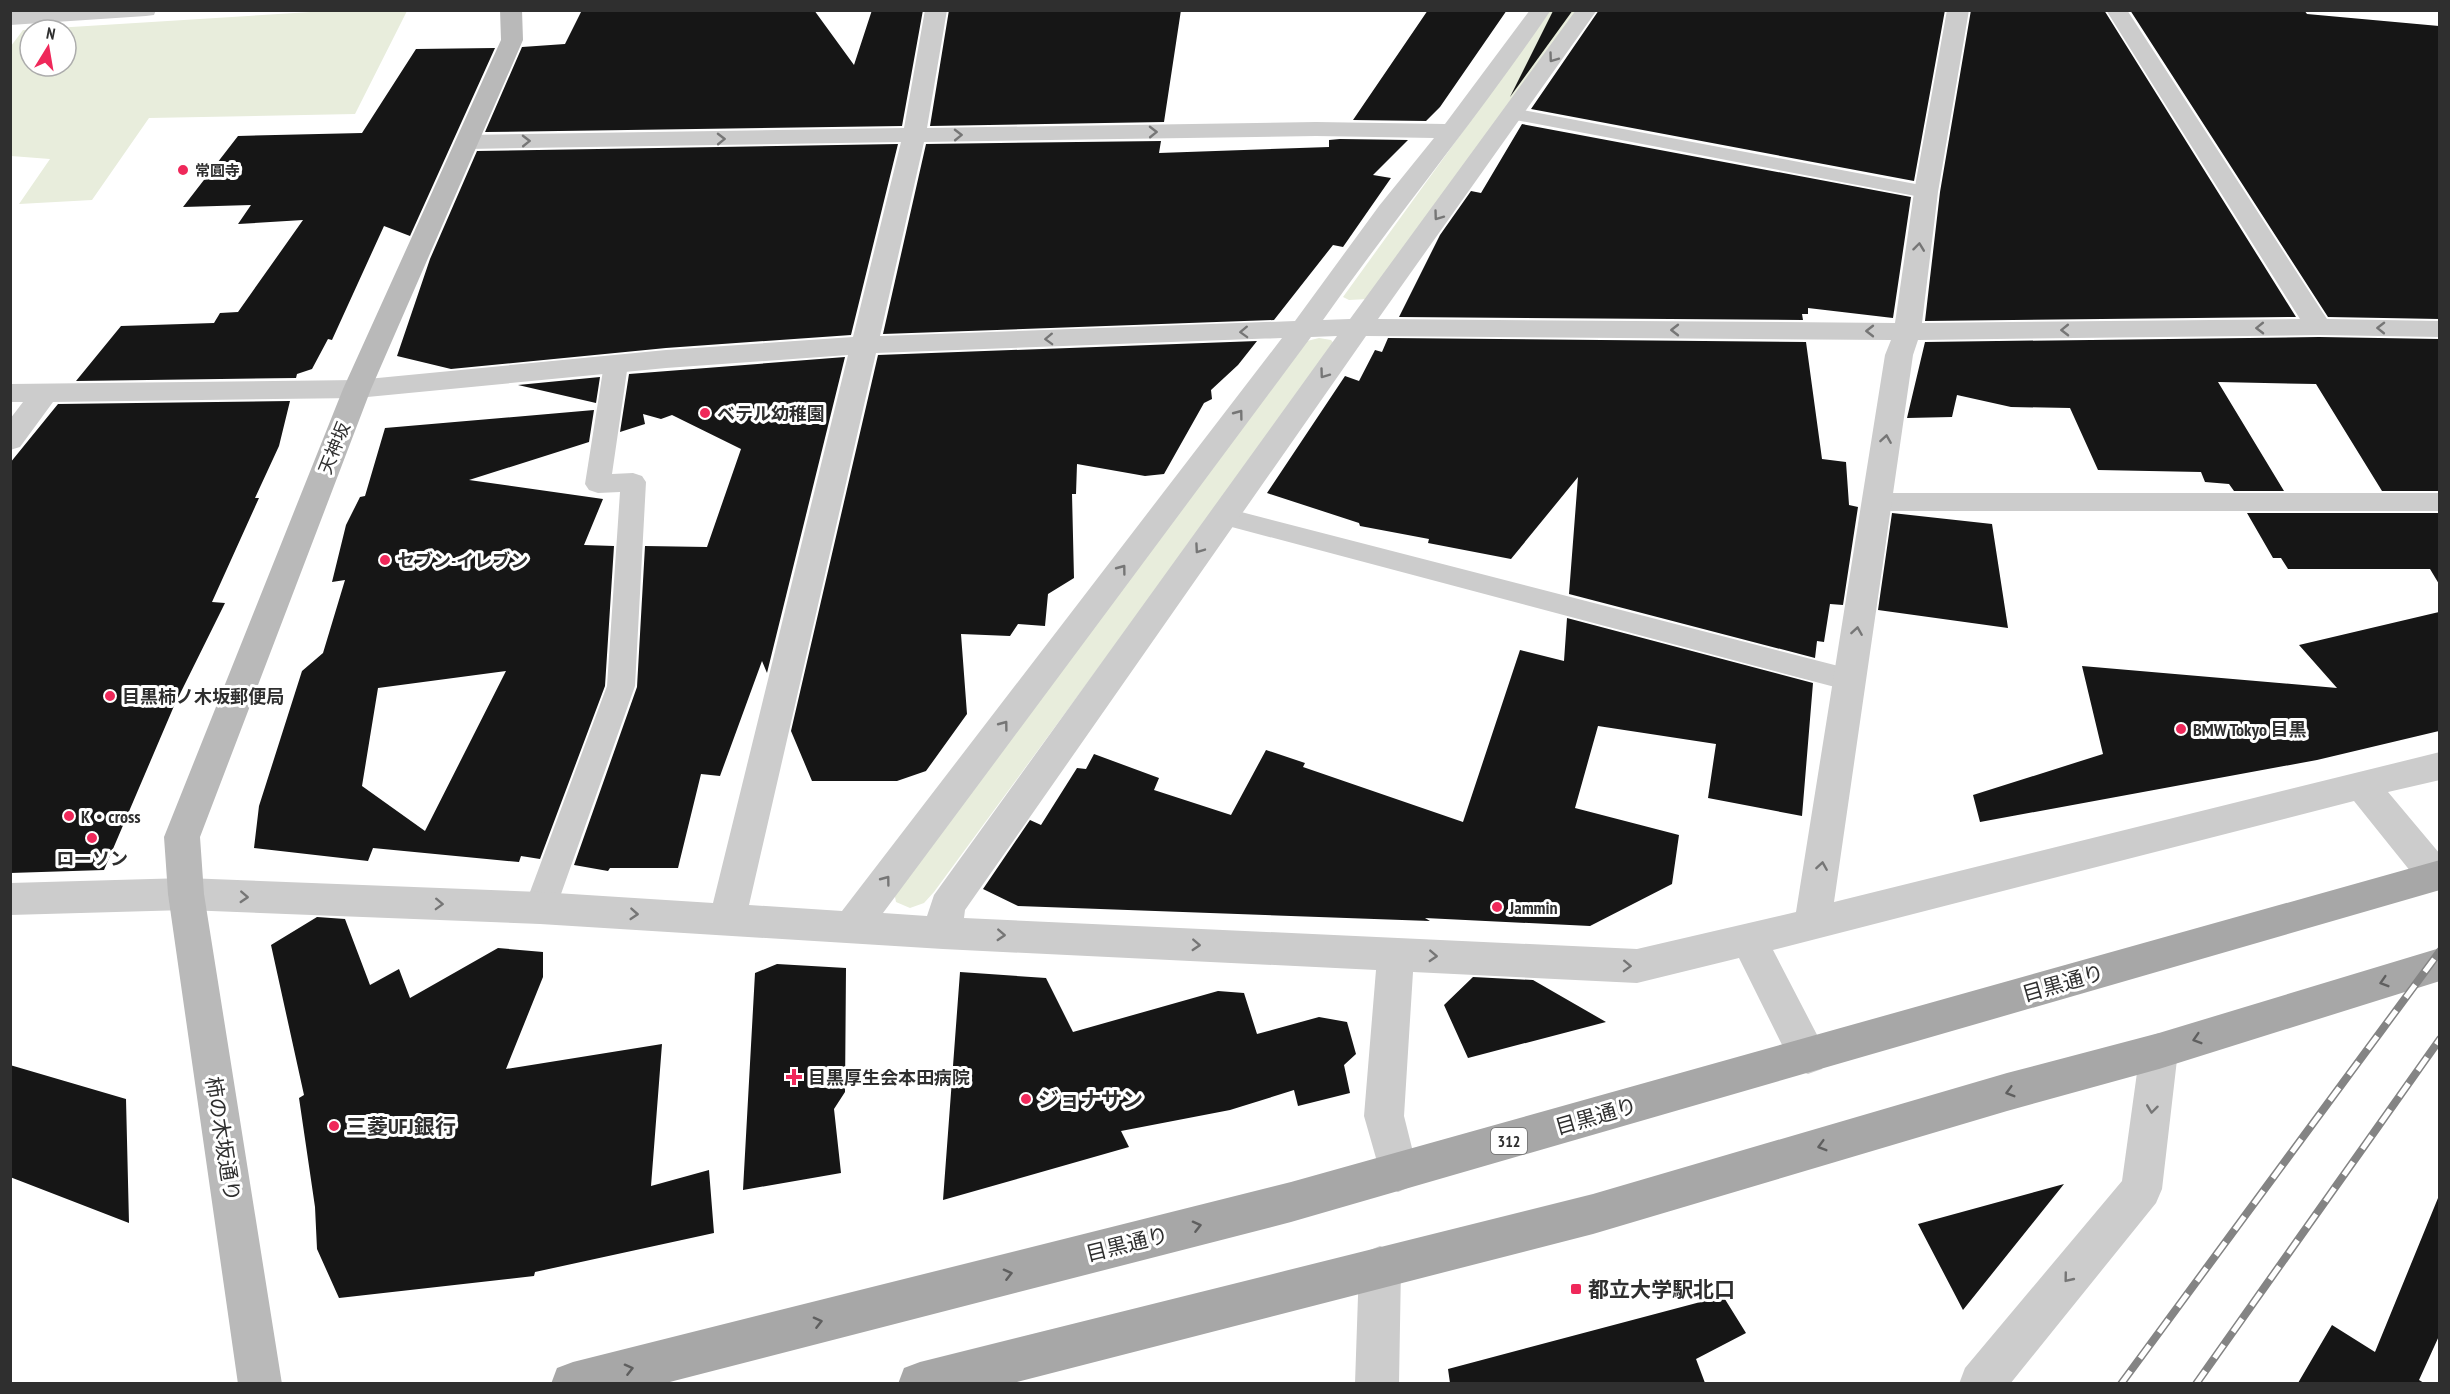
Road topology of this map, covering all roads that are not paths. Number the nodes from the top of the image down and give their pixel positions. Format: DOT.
graph roads {
  1 [pos="146,10"];
  2 [pos="511,10"];
  3 [pos="936,10"];
  4 [pos="1541,10"];
  5 [pos="1587,10"];
  6 [pos="1958,10"];
  7 [pos="2116,10"];
  8 [pos="13,22"];
  9 [pos="1512,114"];
  10 [pos="1452,131"];
  11 [pos="914,136"];
  12 [pos="467,142"];
  13 [pos="1926,192"];
  14 [pos="1358,327"];
  15 [pos="2319,327"];
  16 [pos="2439,329"];
  17 [pos="1302,330"];
  18 [pos="1908,332"];
  19 [pos="863,345"];
  20 [pos="616,364"];
  21 [pos="357,389"];
  22 [pos="10,393"];
  23 [pos="45,393"];
  24 [pos="10,440"];
  25 [pos="1877,502"];
  26 [pos="2439,502"];
  27 [pos="1222,516"];
  28 [pos="1850,680"];
  29 [pos="2439,766"];
  30 [pos="2361,785"];
  31 [pos="2438,875"];
  32 [pos="186,894"];
  33 [pos="10,899"];
  34 [pos="540,908"];
  35 [pos="727,920"];
  36 [pos="1813,924"];
  37 [pos="851,927"];
  38 [pos="943,933"];
  39 [pos="1749,940"];
  40 [pos="1396,954"];
  41 [pos="2439,964"];
  42 [pos="2159,1051"];
  43 [pos="1808,1056"];
  44 [pos="1398,1172"];
  45 [pos="1380,1267"];
  46 [pos="260,1383"];
  47 [pos="573,1383"];
  48 [pos="920,1383"];
  49 [pos="1377,1383"];
  50 [pos="1981,1383"];
  1 -- 8 [label="street"];
  2 -- 12 [label="street, 天神坂"];
  3 -- 11 [label="street"];
  4 -- 10 [label="street"];
  5 -- 9 [label="street, one-way"];
  6 -- 13 [label="street"];
  7 -- 15 [label="street"];
  9 -- 13 [label="lane"];
  9 -- 14 [label="street, one-way"];
  11 -- 10 [label="street, one-way"];
  10 -- 17 [label="street"];
  12 -- 11 [label="street, one-way"];
  11 -- 19 [label="street"];
  12 -- 21 [label="street, 天神坂"];
  18 -- 13 [label="street, one-way"];
  14 -- 17 [label="street"];
  18 -- 14 [label="street, one-way"];
  14 -- 27 [label="street, one-way"];
  16 -- 15 [label="street, one-way"];
  15 -- 18 [label="street, one-way"];
  17 -- 19 [label="street, one-way"];
  37 -- 17 [label="street, one-way"];
  25 -- 18 [label="street, one-way"];
  19 -- 20 [label="street"];
  19 -- 35 [label="street"];
  20 -- 21 [label="street"];
  20 -- 34 [label="lane"];
  21 -- 23 [label="street"];
  21 -- 32 [label="street, 天神坂"];
  22 -- 23 [label="street"];
  23 -- 24 [label="street"];
  25 -- 26 [label="lane"];
  28 -- 25 [label="street, one-way"];
  27 -- 28 [label="lane"];
  27 -- 38 [label="street, one-way"];
  36 -- 28 [label="street, one-way"];
  29 -- 30 [label="street"];
  30 -- 31 [label="street"];
  30 -- 36 [label="street"];
  31 -- 43 [label="main road, 目黒通り / 312"];
  32 -- 33 [label="street"];
  32 -- 34 [label="street, one-way"];
  32 -- 46 [label="street, 柿の木坂通り"];
  34 -- 35 [label="street, one-way"];
  35 -- 37 [label="street"];
  36 -- 39 [label="street"];
  37 -- 38 [label="street"];
  38 -- 40 [label="street, one-way"];
  40 -- 39 [label="street, one-way"];
  39 -- 43 [label="street"];
  40 -- 44 [label="street"];
  41 -- 42 [label="main road, one-way"];
  42 -- 45 [label="main road, one-way"];
  42 -- 50 [label="street, one-way"];
  43 -- 44 [label="main road, 目黒通り / 312"];
  47 -- 44 [label="main road, 目黒通り / 312, one-way"];
  45 -- 48 [label="main road"];
  45 -- 49 [label="street"];
}
